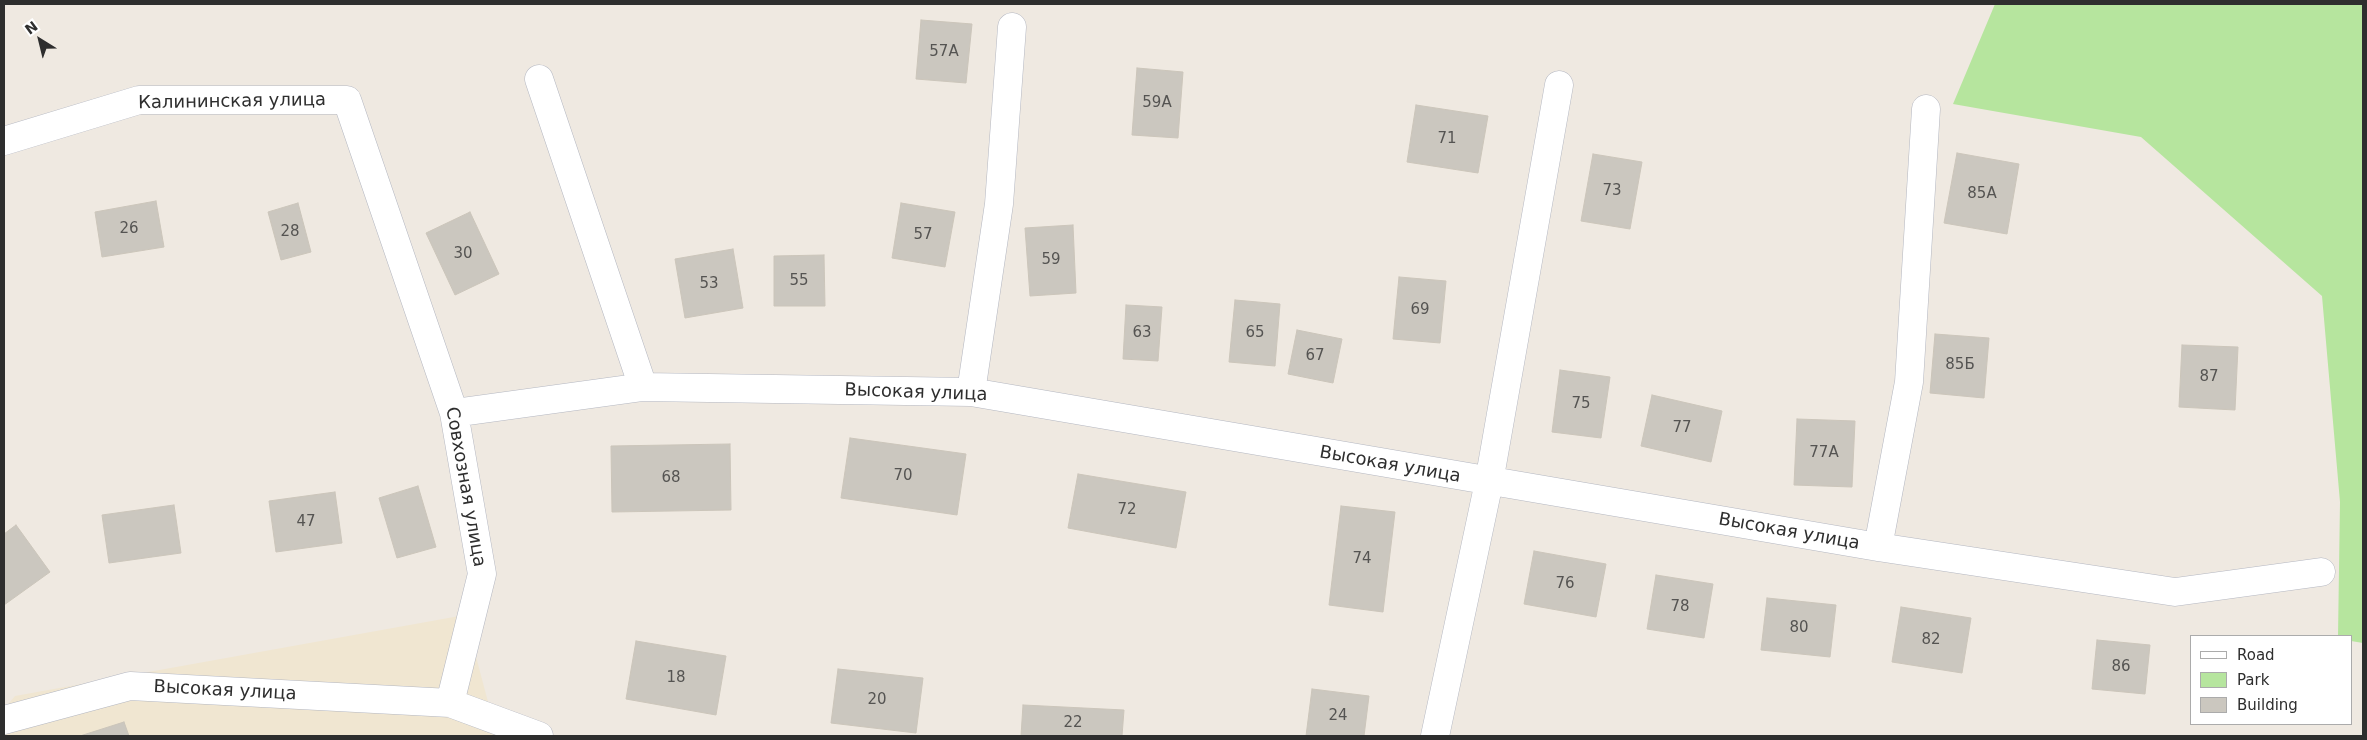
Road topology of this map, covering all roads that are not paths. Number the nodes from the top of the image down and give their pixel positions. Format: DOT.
graph roads {
  1 [pos="1012,26"];
  2 [pos="539,79"];
  3 [pos="1560,85"];
  4 [pos="347,100"];
  5 [pos="1926,109"];
  6 [pos="4,142"];
  7 [pos="642,387"];
  8 [pos="971,392"];
  9 [pos="454,413"];
  10 [pos="1489,482"];
  11 [pos="1878,547"];
  12 [pos="2321,572"];
  13 [pos="450,703"];
  14 [pos="4,720"];
  15 [pos="539,736"];
  16 [pos="1435,736"];
  1 -- 8 [label="street"];
  2 -- 7 [label="street"];
  3 -- 10 [label="street"];
  4 -- 6 [label="street, Калининская улица"];
  4 -- 9 [label="street, Совхозная улица"];
  5 -- 11 [label="street"];
  7 -- 8 [label="street, Высокая улица"];
  7 -- 9 [label="street, Высокая улица"];
  8 -- 10 [label="street, Высокая улица"];
  9 -- 13 [label="street, Совхозная улица"];
  10 -- 11 [label="street, Высокая улица"];
  10 -- 16 [label="street"];
  11 -- 12 [label="street, Высокая улица"];
  13 -- 14 [label="street, Высокая улица"];
  13 -- 15 [label="street"];
}
